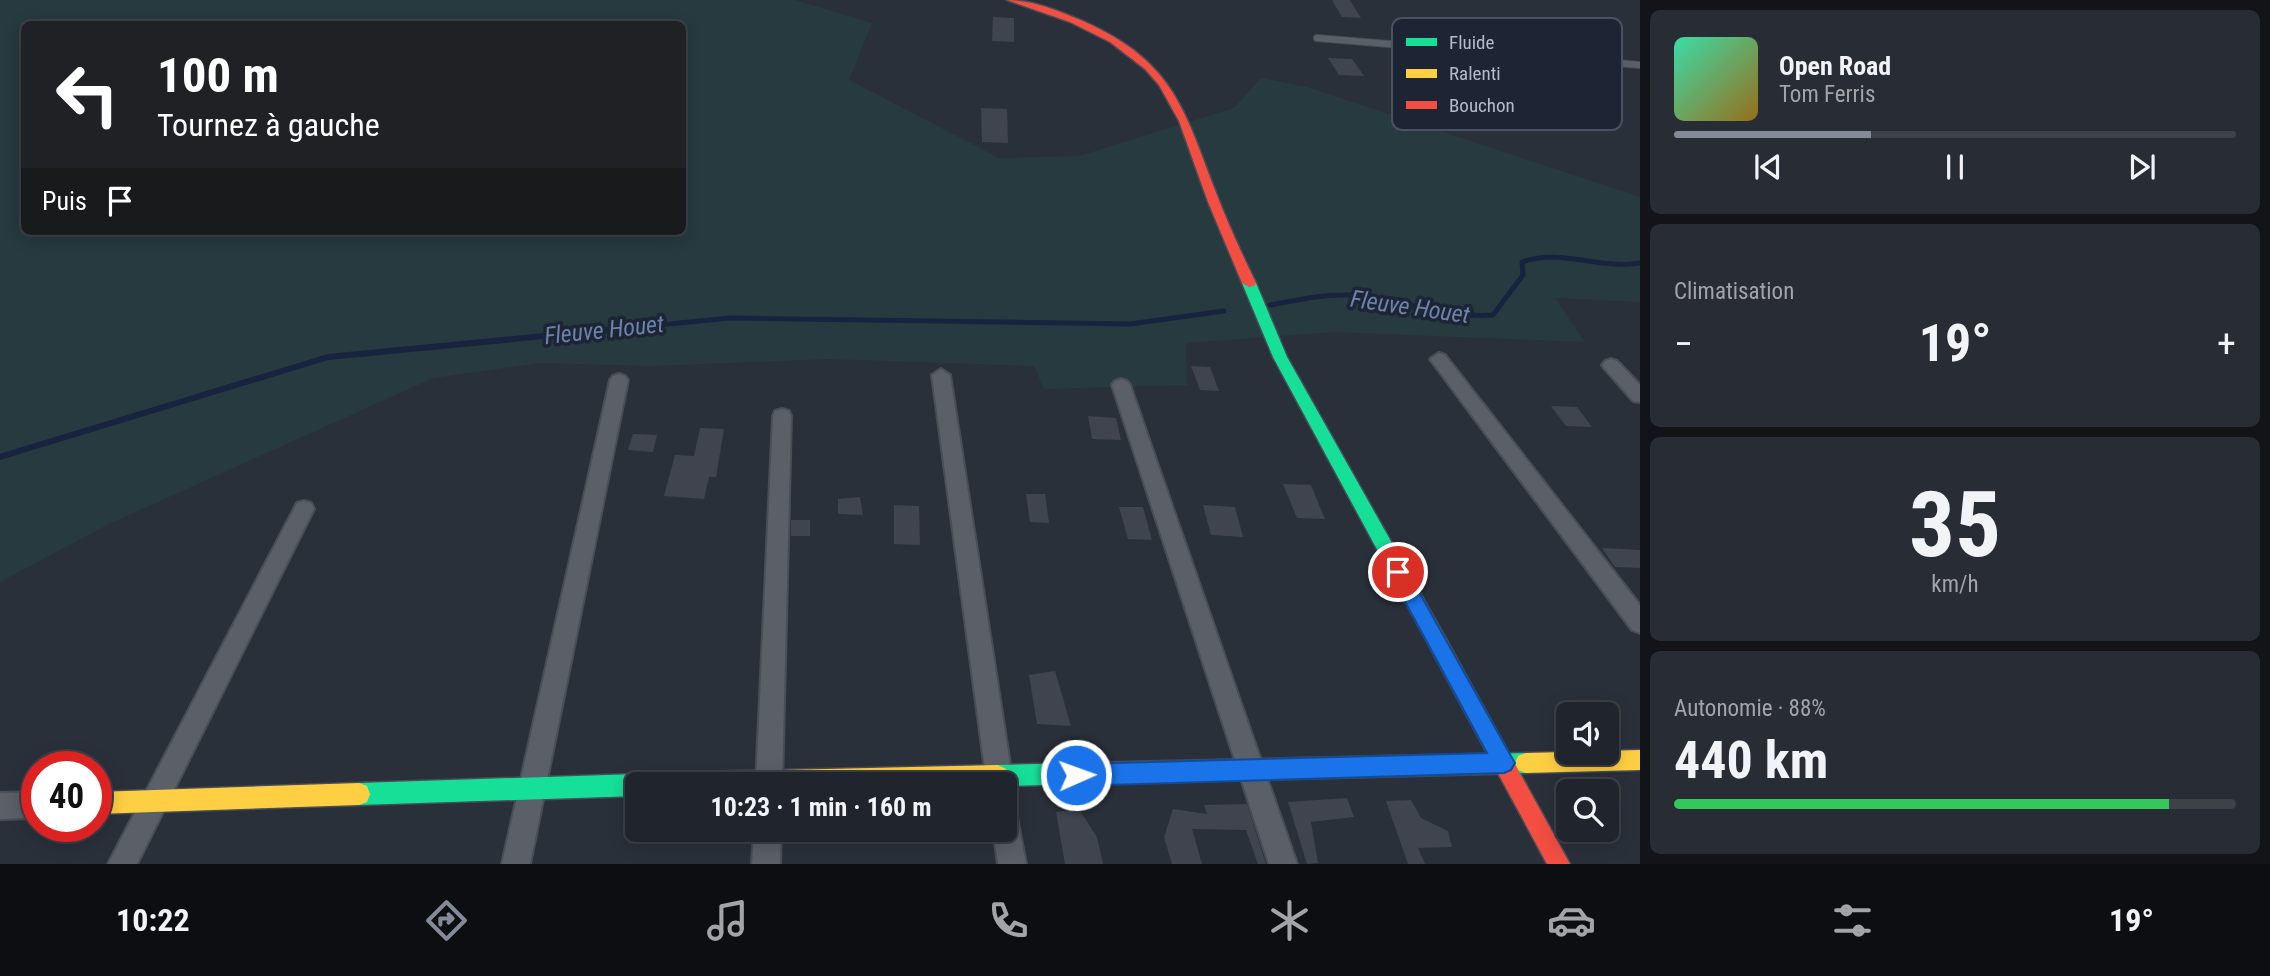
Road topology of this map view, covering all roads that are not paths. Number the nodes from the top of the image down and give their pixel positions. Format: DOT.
graph roads {
  1 [pos="1011,0"];
  2 [pos="1317,38"];
  3 [pos="1392,44"];
  4 [pos="1622,63"];
  5 [pos="1640,65"];
  6 [pos="1439,359"];
  7 [pos="1611,365"];
  8 [pos="941,375"];
  9 [pos="619,380"];
  10 [pos="1121,386"];
  11 [pos="1640,396"];
  12 [pos="782,416"];
  13 [pos="304,509"];
  14 [pos="1640,623"];
  15 [pos="1640,760"];
  16 [pos="1504,763"];
  17 [pos="1253,769"];
  18 [pos="769,772"];
  19 [pos="999,772"];
  20 [pos="1017,780"];
  21 [pos="625,785"];
  22 [pos="532,789"];
  23 [pos="154,801"];
  24 [pos="112,802"];
  25 [pos="21,805"];
  26 [pos="0,806"];
  27 [pos="767,842"];
  28 [pos="1009,842"];
  29 [pos="122,864"];
  30 [pos="516,864"];
  31 [pos="766,864"];
  32 [pos="1012,864"];
  33 [pos="1283,864"];
  34 [pos="1559,864"];
  1 -- 16 [label="street"];
  2 -- 3 [label="lane"];
  4 -- 5 [label="lane"];
  6 -- 14 [label="street"];
  7 -- 11 [label="street"];
  8 -- 19 [label="street"];
  9 -- 22 [label="street"];
  10 -- 17 [label="street"];
  12 -- 18 [label="street"];
  13 -- 23 [label="street"];
  15 -- 16 [label="street"];
  16 -- 17 [label="street"];
  16 -- 34 [label="street"];
  17 -- 20 [label="street"];
  17 -- 33 [label="street"];
  21 -- 22 [label="street"];
  22 -- 23 [label="street"];
  22 -- 30 [label="street"];
  23 -- 24 [label="street"];
  23 -- 29 [label="street"];
  25 -- 26 [label="street"];
  27 -- 31 [label="street"];
  28 -- 32 [label="street"];
}
